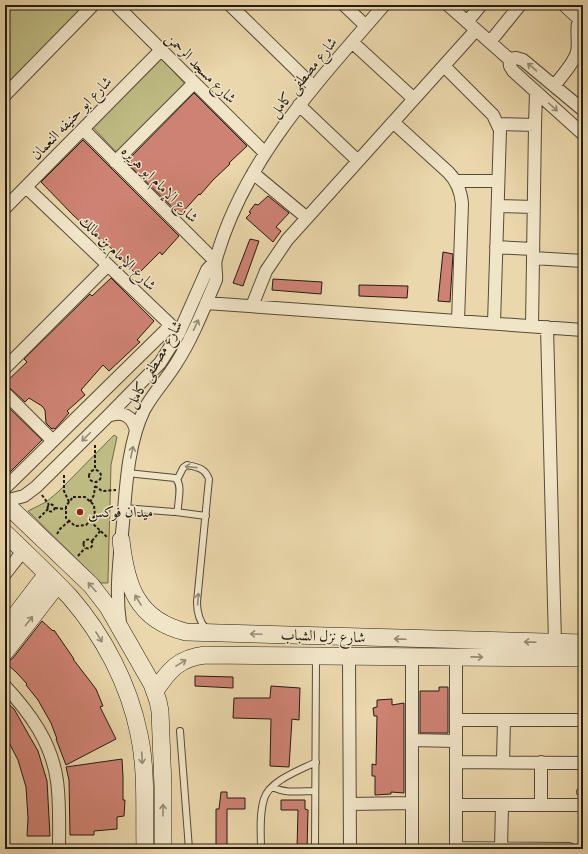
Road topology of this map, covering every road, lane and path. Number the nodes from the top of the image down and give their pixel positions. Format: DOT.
graph roads {
  1 [pos="94,5"];
  2 [pos="116,5"];
  3 [pos="230,5"];
  4 [pos="344,5"];
  5 [pos="384,5"];
  6 [pos="448,5"];
  7 [pos="481,5"];
  8 [pos="520,5"];
  9 [pos="564,5"];
  10 [pos="581,16"];
  11 [pos="467,22"];
  12 [pos="366,26"];
  13 [pos="476,30"];
  14 [pos="352,42"];
  15 [pos="490,42"];
  16 [pos="161,50"];
  17 [pos="580,51"];
  18 [pos="509,59"];
  19 [pos="444,66"];
  20 [pos="194,83"];
  21 [pos="554,86"];
  22 [pos="314,87"];
  23 [pos="536,92"];
  24 [pos="5,95"];
  25 [pos="414,99"];
  26 [pos="299,105"];
  27 [pos="583,110"];
  28 [pos="393,122"];
  29 [pos="498,124"];
  30 [pos="535,125"];
  31 [pos="83,129"];
  32 [pos="583,134"];
  33 [pos="265,153"];
  34 [pos="358,161"];
  35 [pos="115,162"];
  36 [pos="253,173"];
  37 [pos="455,181"];
  38 [pos="498,181"];
  39 [pos="26,187"];
  40 [pos="498,206"];
  41 [pos="534,207"];
  42 [pos="5,208"];
  43 [pos="307,218"];
  44 [pos="496,247"];
  45 [pos="533,253"];
  46 [pos="583,260"];
  47 [pos="216,261"];
  48 [pos="108,265"];
  49 [pos="206,303"];
  50 [pos="252,306"];
  51 [pos="458,321"];
  52 [pos="494,323"];
  53 [pos="532,326"];
  54 [pos="547,327"];
  55 [pos="175,329"];
  56 [pos="583,330"];
  57 [pos="188,343"];
  58 [pos="5,368"];
  59 [pos="5,393"];
  60 [pos="108,416"];
  61 [pos="92,431"];
  62 [pos="136,431"];
  63 [pos="53,440"];
  64 [pos="66,457"];
  65 [pos="95,470"];
  66 [pos="127,473"];
  67 [pos="177,480"];
  68 [pos="95,482"];
  69 [pos="95,486"];
  70 [pos="126,486"];
  71 [pos="5,488"];
  72 [pos="5,502"];
  73 [pos="69,502"];
  74 [pos="90,502"];
  75 [pos="55,508"];
  76 [pos="124,508"];
  77 [pos="66,509"];
  78 [pos="176,512"];
  79 [pos="206,516"];
  80 [pos="69,521"];
  81 [pos="90,521"];
  82 [pos="101,530"];
  83 [pos="5,533"];
  84 [pos="92,541"];
  85 [pos="121,545"];
  86 [pos="50,548"];
  87 [pos="23,551"];
  88 [pos="7,566"];
  89 [pos="52,579"];
  90 [pos="5,629"];
  91 [pos="121,630"];
  92 [pos="211,633"];
  93 [pos="316,636"];
  94 [pos="555,643"];
  95 [pos="583,643"];
  96 [pos="5,652"];
  97 [pos="316,655"];
  98 [pos="349,656"];
  99 [pos="412,656"];
  100 [pos="456,657"];
  101 [pos="583,658"];
  102 [pos="5,686"];
  103 [pos="155,691"];
  104 [pos="456,720"];
  105 [pos="504,720"];
  106 [pos="583,720"];
  107 [pos="180,731"];
  108 [pos="412,740"];
  109 [pos="456,740"];
  110 [pos="316,762"];
  111 [pos="456,762"];
  112 [pos="504,762"];
  113 [pos="541,762"];
  114 [pos="583,763"];
  115 [pos="144,786"];
  116 [pos="163,787"];
  117 [pos="273,787"];
  118 [pos="315,791"];
  119 [pos="412,803"];
  120 [pos="350,804"];
  121 [pos="456,804"];
  122 [pos="502,805"];
  123 [pos="541,805"];
  124 [pos="583,805"];
  125 [pos="145,847"];
  126 [pos="501,848"];
  127 [pos="59,849"];
  128 [pos="163,849"];
  129 [pos="189,849"];
  130 [pos="261,849"];
  131 [pos="315,849"];
  132 [pos="350,849"];
  133 [pos="412,849"];
  134 [pos="456,849"];
  135 [pos="506,849"];
  136 [pos="548,849"];
  137 [pos="569,849"];
  1 -- 24 [label="street"];
  2 -- 16 [label="street, شارع مسجد الرحمن"];
  3 -- 22 [label="street"];
  4 -- 12 [label="street"];
  5 -- 12 [label="street, شارع مصطفى كامل"];
  6 -- 11 [label="street"];
  7 -- 11 [label="street"];
  8 -- 15 [label="street"];
  9 -- 10 [label="street"];
  10 -- 17 [label="street"];
  11 -- 13 [label="street"];
  12 -- 14 [label="street, شارع مصطفى كامل"];
  13 -- 15 [label="street"];
  13 -- 19 [label="street"];
  14 -- 22 [label="street, شارع مصطفى كامل"];
  14 -- 25 [label="street"];
  15 -- 18 [label="street"];
  16 -- 20 [label="street, شارع مسجد الرحمن"];
  16 -- 31 [label="street, شارع ابو حنيفه النعمان"];
  17 -- 21 [label="street"];
  21 -- 18 [label="street, one-way"];
  18 -- 23 [label="street"];
  19 -- 25 [label="street"];
  19 -- 29 [label="street"];
  20 -- 33 [label="street, شارع مسجد الرحمن"];
  20 -- 35 [label="street"];
  21 -- 27 [label="street"];
  22 -- 26 [label="street, شارع مصطفى كامل"];
  23 -- 30 [label="street"];
  23 -- 32 [label="street, one-way"];
  25 -- 28 [label="street"];
  26 -- 33 [label="street, شارع مصطفى كامل"];
  26 -- 34 [label="street"];
  28 -- 34 [label="street"];
  28 -- 37 [label="street"];
  29 -- 30 [label="street"];
  29 -- 38 [label="street"];
  30 -- 41 [label="street"];
  31 -- 35 [label="street, شارع الإمام ابو هريره"];
  31 -- 39 [label="street, شارع ابو حنيفه النعمان"];
  33 -- 36 [label="street, شارع مصطفى كامل"];
  34 -- 43 [label="street"];
  35 -- 47 [label="street, شارع الإمام ابو هريره"];
  36 -- 43 [label="street"];
  36 -- 47 [label="street, شارع مصطفى كامل"];
  37 -- 38 [label="street"];
  37 -- 51 [label="street"];
  38 -- 40 [label="street"];
  39 -- 42 [label="street, شارع ابو حنيفه النعمان"];
  39 -- 48 [label="street, شارع الإمام بن مالك"];
  40 -- 41 [label="street"];
  40 -- 44 [label="street"];
  41 -- 45 [label="street"];
  43 -- 50 [label="street"];
  44 -- 45 [label="street"];
  44 -- 52 [label="street"];
  45 -- 46 [label="street"];
  45 -- 53 [label="street"];
  47 -- 49 [label="street, شارع مصطفى كامل"];
  47 -- 55 [label="street, شارع مصطفى كامل"];
  48 -- 55 [label="street, شارع الإمام بن مالك"];
  48 -- 58 [label="street"];
  49 -- 50 [label="street"];
  57 -- 49 [label="street, شارع مصطفى كامل, one-way"];
  50 -- 51 [label="street"];
  51 -- 52 [label="street"];
  52 -- 53 [label="street"];
  53 -- 54 [label="street"];
  54 -- 56 [label="street"];
  54 -- 94 [label="street"];
  55 -- 57 [label="street, شارع الإمام بن مالك"];
  55 -- 60 [label="street, شارع مصطفى كامل"];
  55 -- 63 [label="street"];
  57 -- 62 [label="street, شارع مصطفى كامل"];
  59 -- 63 [label="street"];
  60 -- 61 [label="street, شارع مصطفى كامل"];
  60 -- 62 [label="street"];
  61 -- 64 [label="street, شارع مصطفى كامل, one-way"];
  61 -- 65 [label="path"];
  66 -- 62 [label="street, شارع مصطفى كامل, one-way"];
  63 -- 71 [label="street"];
  64 -- 72 [label="street, شارع مصطفى كامل"];
  64 -- 73 [label="path"];
  65 -- 68 [label="path"];
  65 -- 68 [label="path"];
  66 -- 67 [label="lane"];
  66 -- 70 [label="street, شارع مصطفى كامل"];
  67 -- 78 [label="lane"];
  79 -- 67 [label="lane, one-way"];
  68 -- 69 [label="path"];
  69 -- 70 [label="path"];
  69 -- 74 [label="path"];
  70 -- 76 [label="street, شارع مصطفى كامل"];
  72 -- 86 [label="street"];
  73 -- 74 [label="path"];
  73 -- 77 [label="path"];
  74 -- 81 [label="path"];
  75 -- 77 [label="path"];
  76 -- 78 [label="lane"];
  76 -- 85 [label="street, شارع مصطفى كامل"];
  77 -- 80 [label="path"];
  78 -- 79 [label="lane"];
  92 -- 79 [label="lane, one-way"];
  80 -- 81 [label="path"];
  80 -- 86 [label="path"];
  81 -- 82 [label="path"];
  82 -- 84 [label="path"];
  82 -- 85 [label="path"];
  83 -- 87 [label="street"];
  84 -- 84 [label="path"];
  85 -- 91 [label="street, شارع مصطفى كامل"];
  92 -- 85 [label="street, شارع نزل الشباب, one-way"];
  91 -- 86 [label="street, one-way"];
  87 -- 88 [label="street"];
  87 -- 89 [label="street"];
  89 -- 90 [label="street"];
  96 -- 89 [label="street, one-way"];
  89 -- 115 [label="street, one-way"];
  91 -- 103 [label="street"];
  93 -- 92 [label="street, شارع نزل الشباب, one-way"];
  94 -- 93 [label="street, شارع نزل الشباب, one-way"];
  93 -- 97 [label="street"];
  94 -- 95 [label="street, شارع نزل الشباب"];
  97 -- 98 [label="street, شارع نزل الشباب"];
  103 -- 97 [label="street, شارع نزل الشباب, one-way"];
  97 -- 110 [label="lane"];
  98 -- 99 [label="street, شارع نزل الشباب"];
  98 -- 120 [label="street, شارع نزل الشباب"];
  99 -- 100 [label="street, شارع نزل الشباب"];
  99 -- 108 [label="street"];
  100 -- 101 [label="street, شارع نزل الشباب, one-way"];
  100 -- 104 [label="street"];
  102 -- 127 [label="street"];
  103 -- 116 [label="street"];
  104 -- 105 [label="street"];
  104 -- 109 [label="street"];
  105 -- 106 [label="street"];
  105 -- 112 [label="street"];
  107 -- 129 [label="lane"];
  108 -- 109 [label="street"];
  108 -- 119 [label="street"];
  109 -- 111 [label="street"];
  110 -- 117 [label="lane"];
  110 -- 118 [label="lane"];
  111 -- 112 [label="street"];
  111 -- 121 [label="street"];
  112 -- 113 [label="street"];
  113 -- 114 [label="street"];
  113 -- 123 [label="street"];
  115 -- 116 [label="street"];
  115 -- 125 [label="street"];
  128 -- 116 [label="street, one-way"];
  117 -- 118 [label="lane"];
  117 -- 130 [label="lane"];
  118 -- 131 [label="lane"];
  119 -- 120 [label="street"];
  119 -- 133 [label="street"];
  120 -- 132 [label="street, شارع نزل الشباب"];
  121 -- 122 [label="street"];
  121 -- 134 [label="street"];
  122 -- 123 [label="street"];
  122 -- 126 [label="street"];
  123 -- 124 [label="street"];
  125 -- 128 [label="street"];
  126 -- 134 [label="street"];
  126 -- 135 [label="street"];
  135 -- 136 [label="street"];
  136 -- 137 [label="street"];
}
